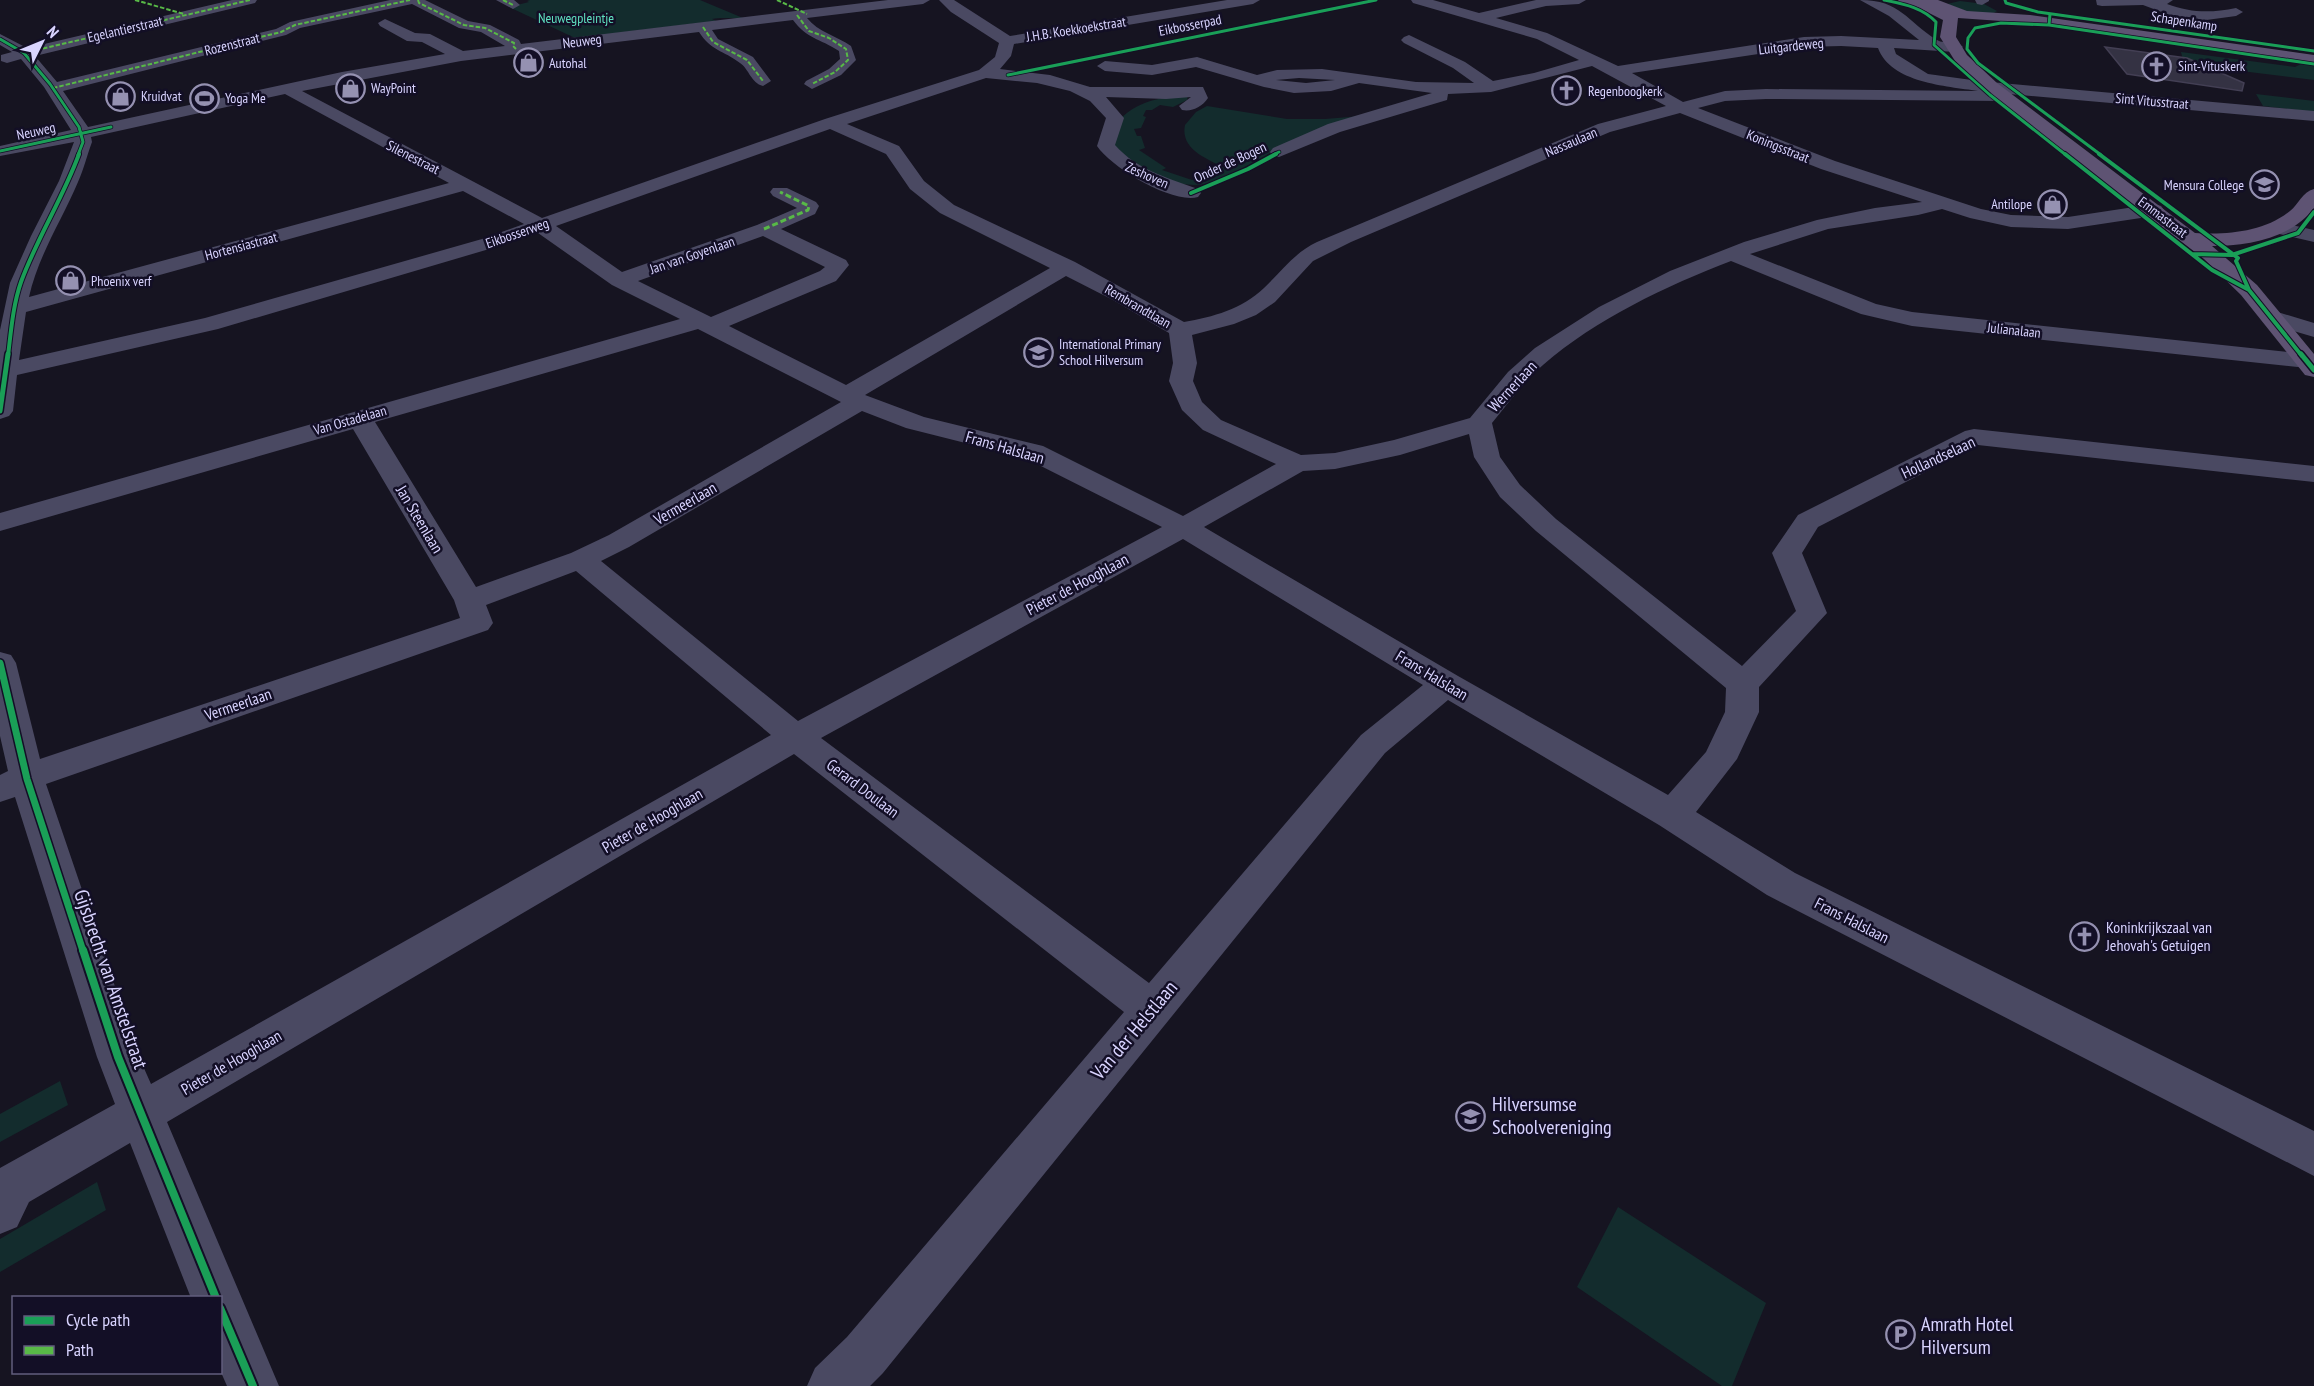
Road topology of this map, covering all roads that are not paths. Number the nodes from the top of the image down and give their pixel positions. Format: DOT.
graph roads {
  1 [pos="135,0"];
  2 [pos="250,0"];
  3 [pos="410,0"];
  4 [pos="418,0"];
  5 [pos="777,0"];
  6 [pos="923,0"];
  7 [pos="946,0"];
  8 [pos="1253,0"];
  9 [pos="1418,0"];
  10 [pos="1579,0"];
  11 [pos="1867,0"];
  12 [pos="1905,0"];
  13 [pos="1922,0"];
  14 [pos="1980,0"];
  15 [pos="2168,0"];
  16 [pos="2146,1"];
  17 [pos="1941,2"];
  18 [pos="2236,12"];
  19 [pos="2005,13"];
  20 [pos="186,14"];
  21 [pos="802,15"];
  22 [pos="1961,15"];
  23 [pos="1480,18"];
  24 [pos="385,23"];
  25 [pos="2151,23"];
  26 [pos="703,27"];
  27 [pos="0,39"];
  28 [pos="1409,40"];
  29 [pos="1007,41"];
  30 [pos="1876,42"];
  31 [pos="1934,45"];
  32 [pos="1955,47"];
  33 [pos="516,49"];
  34 [pos="24,53"];
  35 [pos="2314,54"];
  36 [pos="461,56"];
  37 [pos="0,60"];
  38 [pos="1595,60"];
  39 [pos="2314,60"];
  40 [pos="1105,66"];
  41 [pos="1616,71"];
  42 [pos="985,73"];
  43 [pos="763,81"];
  44 [pos="812,84"];
  45 [pos="1491,87"];
  46 [pos="53,88"];
  47 [pos="286,89"];
  48 [pos="1456,90"];
  49 [pos="1997,91"];
  50 [pos="1088,92"];
  51 [pos="1164,94"];
  52 [pos="1188,106"];
  53 [pos="1679,107"];
  54 [pos="1114,116"];
  55 [pos="2314,116"];
  56 [pos="831,123"];
  57 [pos="82,134"];
  58 [pos="0,151"];
  59 [pos="1279,152"];
  60 [pos="466,184"];
  61 [pos="780,192"];
  62 [pos="1191,193"];
  63 [pos="2314,195"];
  64 [pos="1939,203"];
  65 [pos="2154,210"];
  66 [pos="541,225"];
  67 [pos="2278,228"];
  68 [pos="764,229"];
  69 [pos="2314,236"];
  70 [pos="2192,239"];
  71 [pos="1732,254"];
  72 [pos="1067,267"];
  73 [pos="620,280"];
  74 [pos="15,308"];
  75 [pos="2271,317"];
  76 [pos="705,324"];
  77 [pos="1180,330"];
  78 [pos="2314,330"];
  79 [pos="2311,365"];
  80 [pos="3,371"];
  81 [pos="853,398"];
  82 [pos="0,411"];
  83 [pos="359,418"];
  84 [pos="1479,423"];
  85 [pos="1297,463"];
  86 [pos="2314,474"];
  87 [pos="0,522"];
  88 [pos="1184,526"];
  89 [pos="581,559"];
  90 [pos="473,612"];
  91 [pos="0,663"];
  92 [pos="1446,684"];
  93 [pos="1743,684"];
  94 [pos="796,737"];
  95 [pos="13,784"];
  96 [pos="1672,814"];
  97 [pos="1151,1009"];
  98 [pos="140,1115"];
  99 [pos="2314,1154"];
  100 [pos="4,1192"];
  101 [pos="215,1296"];
  102 [pos="222,1313"];
  103 [pos="253,1386"];
  104 [pos="833,1386"];
  1 -- 20 [label="street"];
  2 -- 20 [label="street, Egelantierstraat"];
  3 -- 46 [label="street, Rozenstraat"];
  4 -- 33 [label="street"];
  5 -- 21 [label="street"];
  6 -- 21 [label="street, Neuweg"];
  7 -- 29 [label="street, J.H.B. Koekkoekstraat"];
  8 -- 29 [label="street, J.H.B. Koekkoekstraat"];
  9 -- 23 [label="street, Koningsstraat"];
  10 -- 23 [label="street"];
  11 -- 31 [label="street"];
  12 -- 32 [label="main road"];
  13 -- 17 [label="main road"];
  14 -- 19 [label="main road"];
  15 -- 16 [label="street"];
  16 -- 18 [label="street"];
  16 -- 25 [label="street"];
  17 -- 22 [label="main road"];
  19 -- 22 [label="main road"];
  19 -- 35 [label="main road, Schapenkamp"];
  19 -- 39 [label="main road, Schapenkamp"];
  20 -- 34 [label="street, Egelantierstraat"];
  21 -- 26 [label="street, Neuweg"];
  21 -- 44 [label="street"];
  22 -- 32 [label="main road"];
  23 -- 38 [label="street, Koningsstraat"];
  24 -- 36 [label="street"];
  26 -- 33 [label="street, Neuweg"];
  26 -- 43 [label="street"];
  27 -- 34 [label="street"];
  28 -- 45 [label="street"];
  29 -- 42 [label="street, Eikbosserweg"];
  30 -- 31 [label="street, Luitgardeweg"];
  30 -- 41 [label="street, Luitgardeweg"];
  30 -- 49 [label="street, Emmastraat"];
  31 -- 32 [label="street, Luitgardeweg"];
  32 -- 49 [label="main road, Emmastraat"];
  33 -- 36 [label="street, Neuweg"];
  34 -- 37 [label="street, Egelantierstraat"];
  34 -- 46 [label="street"];
  36 -- 47 [label="street, Neuweg"];
  38 -- 41 [label="street, Koningsstraat"];
  38 -- 45 [label="street"];
  40 -- 48 [label="street"];
  41 -- 53 [label="street, Koningsstraat"];
  42 -- 50 [label="street"];
  42 -- 56 [label="street, Eikbosserweg"];
  45 -- 48 [label="street"];
  46 -- 57 [label="street"];
  47 -- 57 [label="street, Neuweg"];
  47 -- 60 [label="street, Silenestraat"];
  48 -- 59 [label="street, Onder de Bogen"];
  49 -- 53 [label="street, Nassaulaan"];
  49 -- 55 [label="street, Sint Vitusstraat"];
  49 -- 65 [label="main road, Emmastraat"];
  50 -- 51 [label="street"];
  50 -- 54 [label="street"];
  51 -- 52 [label="street"];
  51 -- 54 [label="street"];
  53 -- 64 [label="street, Koningsstraat"];
  53 -- 77 [label="street, Nassaulaan"];
  54 -- 62 [label="street, Zeshoven"];
  56 -- 66 [label="street, Eikbosserweg"];
  56 -- 72 [label="street, Rembrandtlaan"];
  57 -- 58 [label="street, Neuweg"];
  57 -- 74 [label="street"];
  60 -- 66 [label="street, Silenestraat"];
  60 -- 74 [label="street, Hortensiastraat"];
  61 -- 68 [label="street, Jan van Goyenlaan"];
  63 -- 67 [label="main road"];
  64 -- 65 [label="street, Koningsstraat"];
  64 -- 71 [label="street, Wernerlaan"];
  65 -- 70 [label="main road, Emmastraat"];
  66 -- 73 [label="street, Frans Halslaan"];
  66 -- 80 [label="street, Eikbosserweg"];
  67 -- 69 [label="street"];
  67 -- 70 [label="main road"];
  68 -- 73 [label="street, Jan van Goyenlaan"];
  68 -- 76 [label="street, Van Ostadelaan"];
  70 -- 75 [label="main road, Emmastraat"];
  71 -- 79 [label="street, Julianalaan"];
  71 -- 84 [label="street, Wernerlaan"];
  72 -- 77 [label="street, Rembrandtlaan"];
  72 -- 81 [label="street, Vermeerlaan"];
  73 -- 76 [label="street, Frans Halslaan"];
  74 -- 80 [label="street"];
  75 -- 78 [label="street"];
  75 -- 79 [label="main road, Emmastraat"];
  76 -- 81 [label="street, Frans Halslaan"];
  76 -- 83 [label="street, Van Ostadelaan"];
  77 -- 85 [label="street, Rembrandtlaan"];
  80 -- 82 [label="street"];
  81 -- 88 [label="street, Frans Halslaan"];
  81 -- 89 [label="street, Vermeerlaan"];
  83 -- 87 [label="street, Van Ostadelaan"];
  83 -- 90 [label="street, Jan Steenlaan"];
  84 -- 85 [label="street, Rembrandtlaan"];
  84 -- 93 [label="street, Wernerlaan"];
  85 -- 88 [label="street, Pieter de Hooghlaan"];
  86 -- 93 [label="street, Hollandselaan"];
  88 -- 92 [label="street, Frans Halslaan"];
  88 -- 94 [label="street, Pieter de Hooghlaan"];
  89 -- 90 [label="street, Vermeerlaan"];
  89 -- 94 [label="street, Gerard Doulaan"];
  90 -- 95 [label="street, Vermeerlaan"];
  91 -- 95 [label="street, Gijsbrecht van Amstelstraat"];
  92 -- 96 [label="street, Frans Halslaan"];
  92 -- 97 [label="street, Van der Helstlaan"];
  93 -- 96 [label="street"];
  94 -- 97 [label="street, Gerard Doulaan"];
  94 -- 98 [label="street, Pieter de Hooghlaan"];
  95 -- 98 [label="street, Gijsbrecht van Amstelstraat"];
  96 -- 99 [label="street, Frans Halslaan"];
  97 -- 104 [label="street, Van der Helstlaan"];
  98 -- 100 [label="street, Pieter de Hooghlaan"];
  98 -- 101 [label="street, Gijsbrecht van Amstelstraat"];
  102 -- 103 [label="street"];
}
